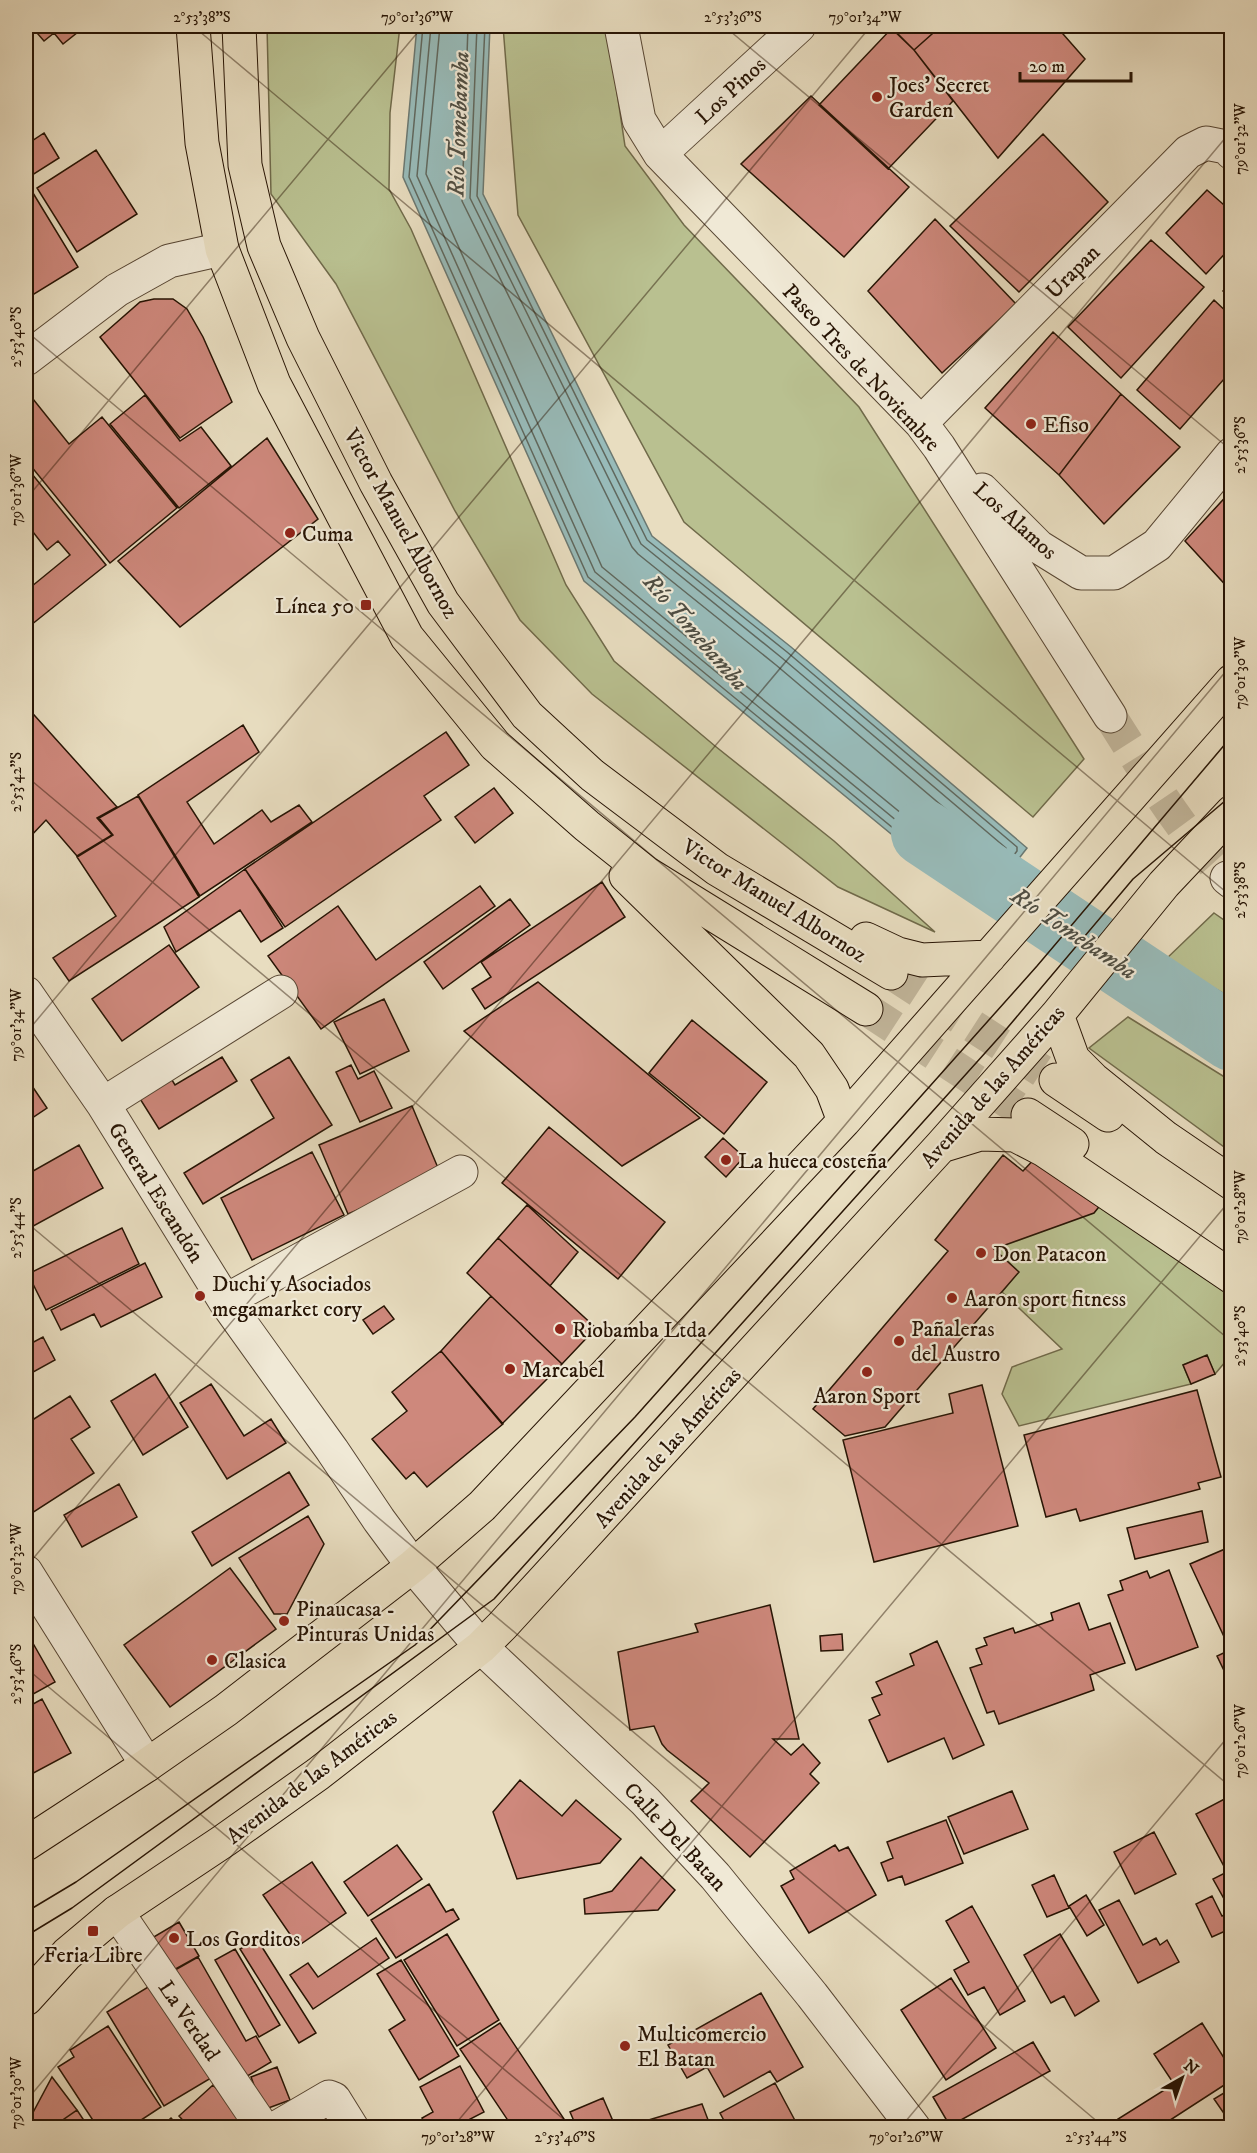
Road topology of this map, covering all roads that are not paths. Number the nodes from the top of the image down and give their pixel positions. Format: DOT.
graph roads {
  1 [pos="193,26"];
  2 [pos="239,26"];
  3 [pos="621,26"];
  4 [pos="799,26"];
  5 [pos="1232,153"];
  6 [pos="660,154"];
  7 [pos="222,249"];
  8 [pos="26,359"];
  9 [pos="930,435"];
  10 [pos="1232,454"];
  11 [pos="443,603"];
  12 [pos="407,637"];
  13 [pos="1232,681"];
  14 [pos="1110,716"];
  15 [pos="1232,812"];
  16 [pos="991,954"];
  17 [pos="891,973"];
  18 [pos="281,992"];
  19 [pos="26,993"];
  20 [pos="866,1009"];
  21 [pos="1059,1012"];
  22 [pos="1056,1080"];
  23 [pos="103,1104"];
  24 [pos="1028,1115"];
  25 [pos="843,1121"];
  26 [pos="941,1146"];
  27 [pos="461,1172"];
  28 [pos="1232,1183"];
  29 [pos="1232,1199"];
  30 [pos="1232,1253"];
  31 [pos="1232,1277"];
  32 [pos="225,1301"];
  33 [pos="413,1566"];
  34 [pos="26,1572"];
  35 [pos="482,1647"];
  36 [pos="147,1765"];
  37 [pos="26,1844"];
  38 [pos="117,1912"];
  39 [pos="26,1999"];
  40 [pos="263,2127"];
  41 [pos="276,2127"];
  42 [pos="352,2127"];
  43 [pos="914,2127"];
  1 -- 7 [label="main road, Victor Manuel Albornoz"];
  2 -- 11 [label="main road, Victor Manuel Albornoz"];
  3 -- 6 [label="street, Paseo Tres de Noviembre"];
  4 -- 6 [label="street, Los Pinos"];
  5 -- 9 [label="street, Urapan"];
  6 -- 9 [label="street, Paseo Tres de Noviembre"];
  7 -- 8 [label="street"];
  7 -- 12 [label="main road, Victor Manuel Albornoz"];
  9 -- 10 [label="street, Los Alamos"];
  9 -- 14 [label="street, Paseo Tres de Noviembre"];
  11 -- 16 [label="main road"];
  11 -- 17 [label="main road, Victor Manuel Albornoz"];
  12 -- 20 [label="main road, Victor Manuel Albornoz"];
  12 -- 25 [label="main road"];
  13 -- 16 [label="main road"];
  15 -- 21 [label="main road, Avenida de las Américas"];
  16 -- 25 [label="main road"];
  18 -- 23 [label="street"];
  19 -- 23 [label="street, General Escandón"];
  21 -- 26 [label="main road, Avenida de las Américas"];
  21 -- 28 [label="main road"];
  22 -- 29 [label="main road"];
  23 -- 32 [label="street, General Escandón"];
  24 -- 30 [label="main road"];
  25 -- 33 [label="main road"];
  26 -- 31 [label="main road"];
  26 -- 35 [label="main road, Avenida de las Américas"];
  27 -- 32 [label="street"];
  32 -- 33 [label="street, General Escandón"];
  33 -- 35 [label="street, Calle Del Batan"];
  33 -- 36 [label="main road"];
  34 -- 36 [label="street"];
  35 -- 38 [label="main road, Avenida de las Américas"];
  35 -- 43 [label="street, Calle Del Batan"];
  36 -- 37 [label="main road"];
  38 -- 39 [label="main road, Avenida de las Américas"];
  38 -- 40 [label="street, La Verdad"];
  41 -- 42 [label="street"];
}
